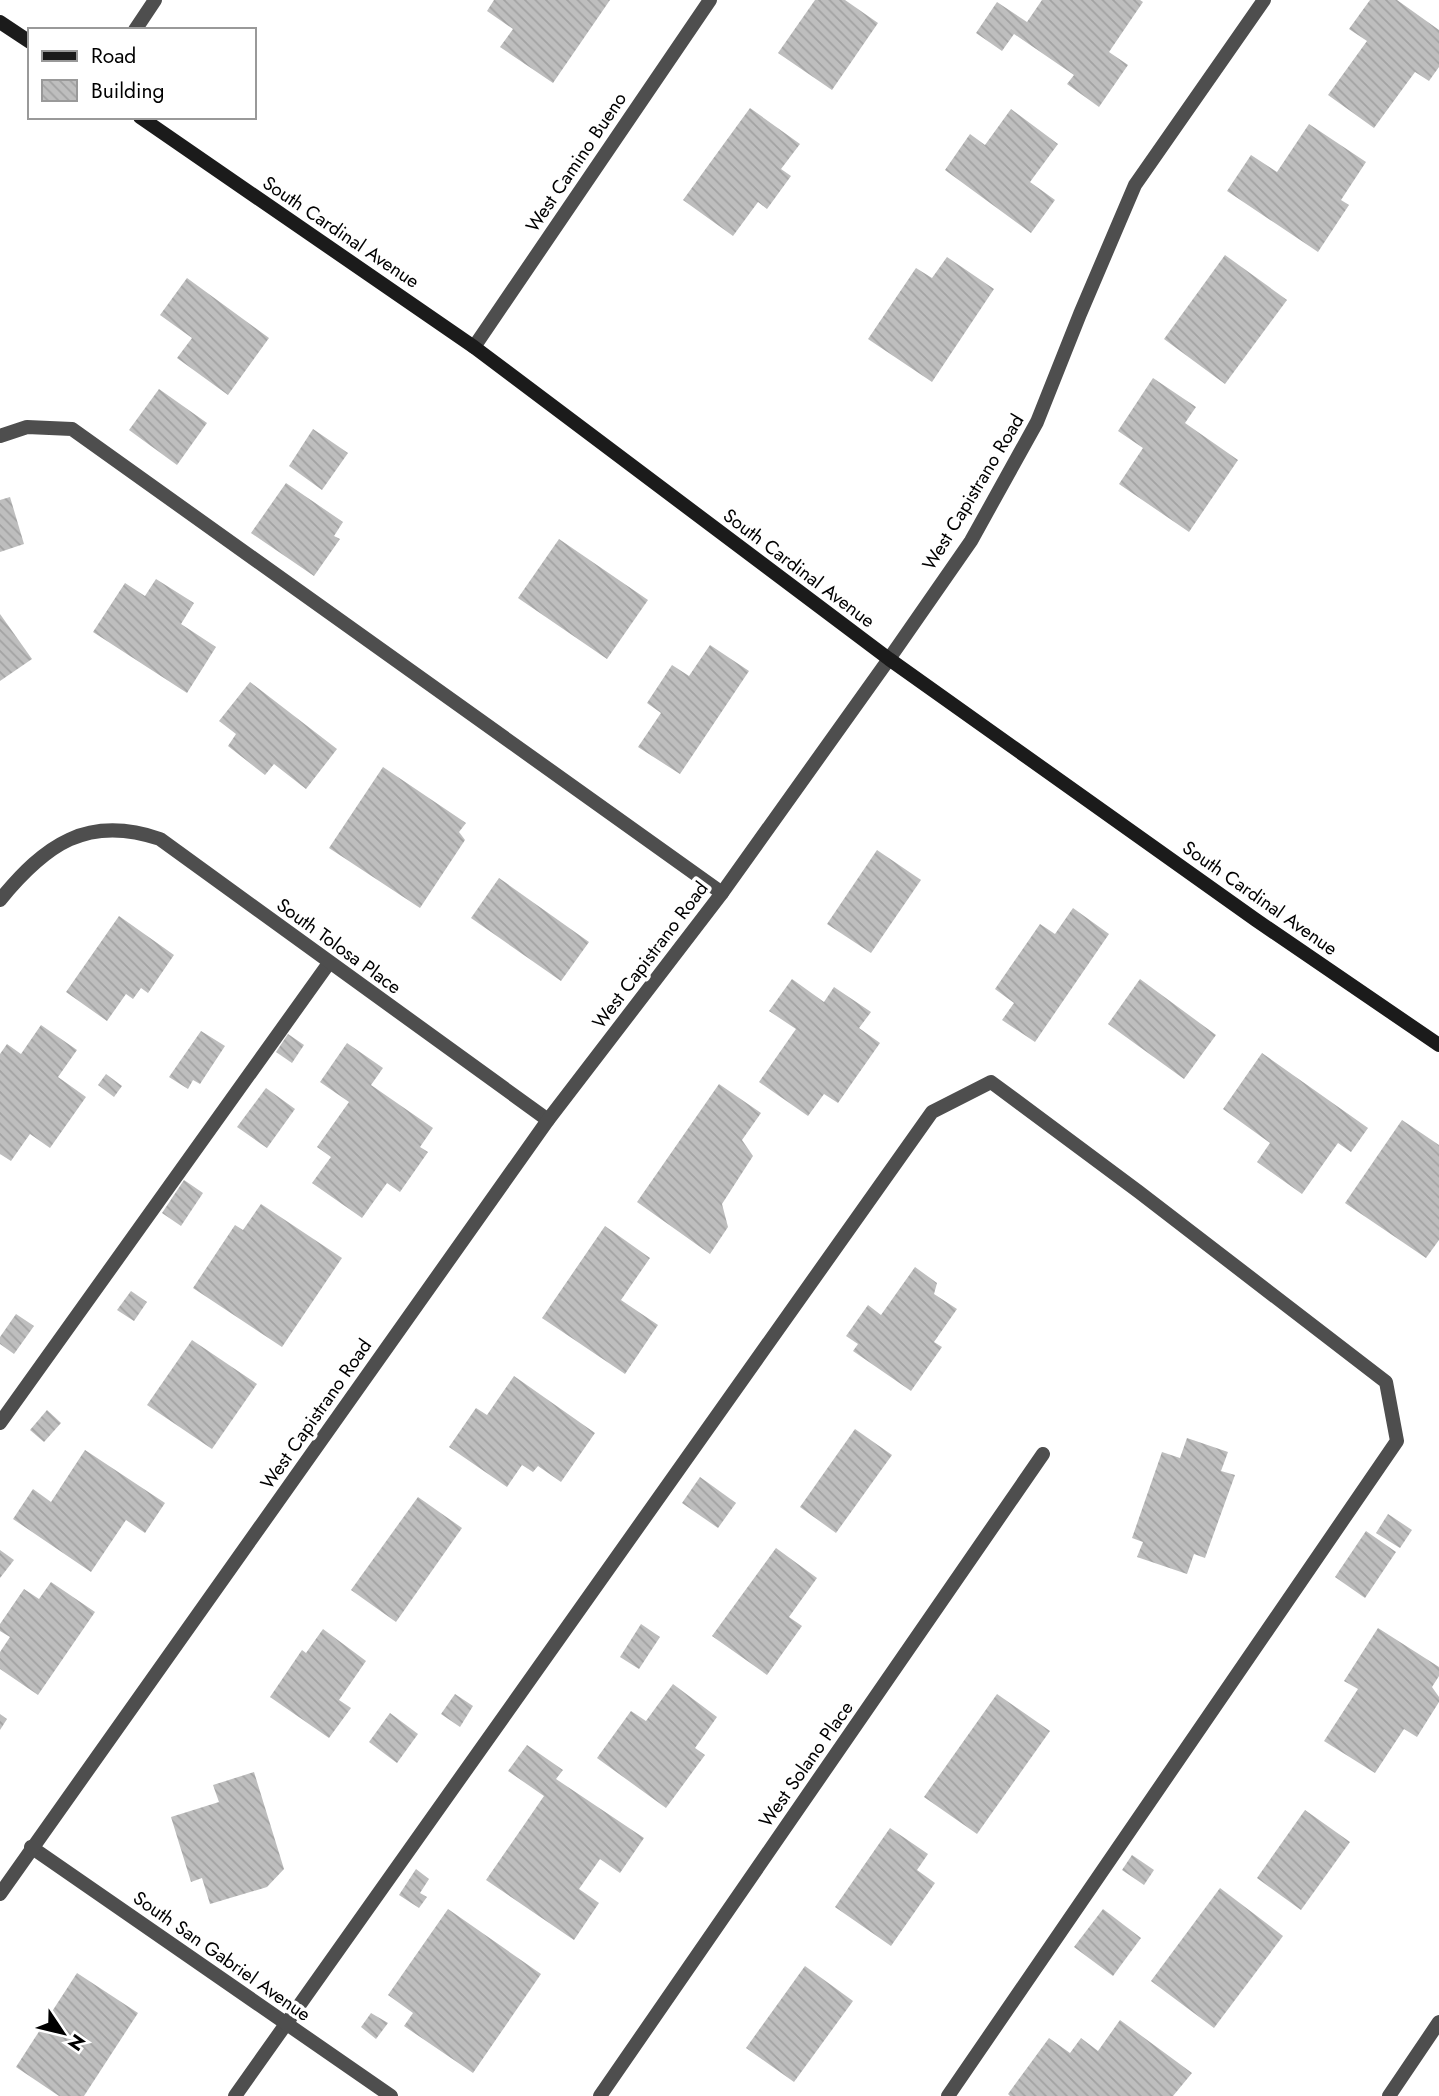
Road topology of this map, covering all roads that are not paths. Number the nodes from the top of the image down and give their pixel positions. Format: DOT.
graph roads {
  1 [pos="155,0"];
  2 [pos="710,0"];
  3 [pos="1264,0"];
  4 [pos="0,22"];
  5 [pos="136,28"];
  6 [pos="28,41"];
  7 [pos="143,119"];
  8 [pos="474,347"];
  9 [pos="0,436"];
  10 [pos="889,659"];
  11 [pos="722,893"];
  12 [pos="0,900"];
  13 [pos="329,963"];
  14 [pos="1439,1045"];
  15 [pos="548,1120"];
  16 [pos="0,1423"];
  17 [pos="1042,1454"];
  18 [pos="31,1847"];
  19 [pos="0,1894"];
  20 [pos="1439,2022"];
  21 [pos="287,2024"];
  22 [pos="235,2096"];
  23 [pos="391,2096"];
  24 [pos="600,2096"];
  25 [pos="948,2096"];
  26 [pos="1389,2096"];
  1 -- 5 [label="street"];
  2 -- 8 [label="street, West Camino Bueno"];
  3 -- 10 [label="street, West Capistrano Road"];
  4 -- 6 [label="main road"];
  7 -- 8 [label="main road, South Cardinal Avenue"];
  8 -- 10 [label="main road, South Cardinal Avenue"];
  9 -- 11 [label="street"];
  10 -- 11 [label="street, West Capistrano Road"];
  10 -- 14 [label="main road, South Cardinal Avenue"];
  11 -- 15 [label="street, West Capistrano Road"];
  12 -- 13 [label="street, South Tolosa Place"];
  13 -- 15 [label="street, South Tolosa Place"];
  13 -- 16 [label="street"];
  15 -- 18 [label="street, West Capistrano Road"];
  17 -- 24 [label="street, West Solano Place"];
  18 -- 19 [label="street, West Capistrano Road"];
  18 -- 21 [label="street, South San Gabriel Avenue"];
  20 -- 26 [label="street"];
  21 -- 22 [label="street"];
  21 -- 23 [label="street, South San Gabriel Avenue"];
  21 -- 25 [label="street"];
}
